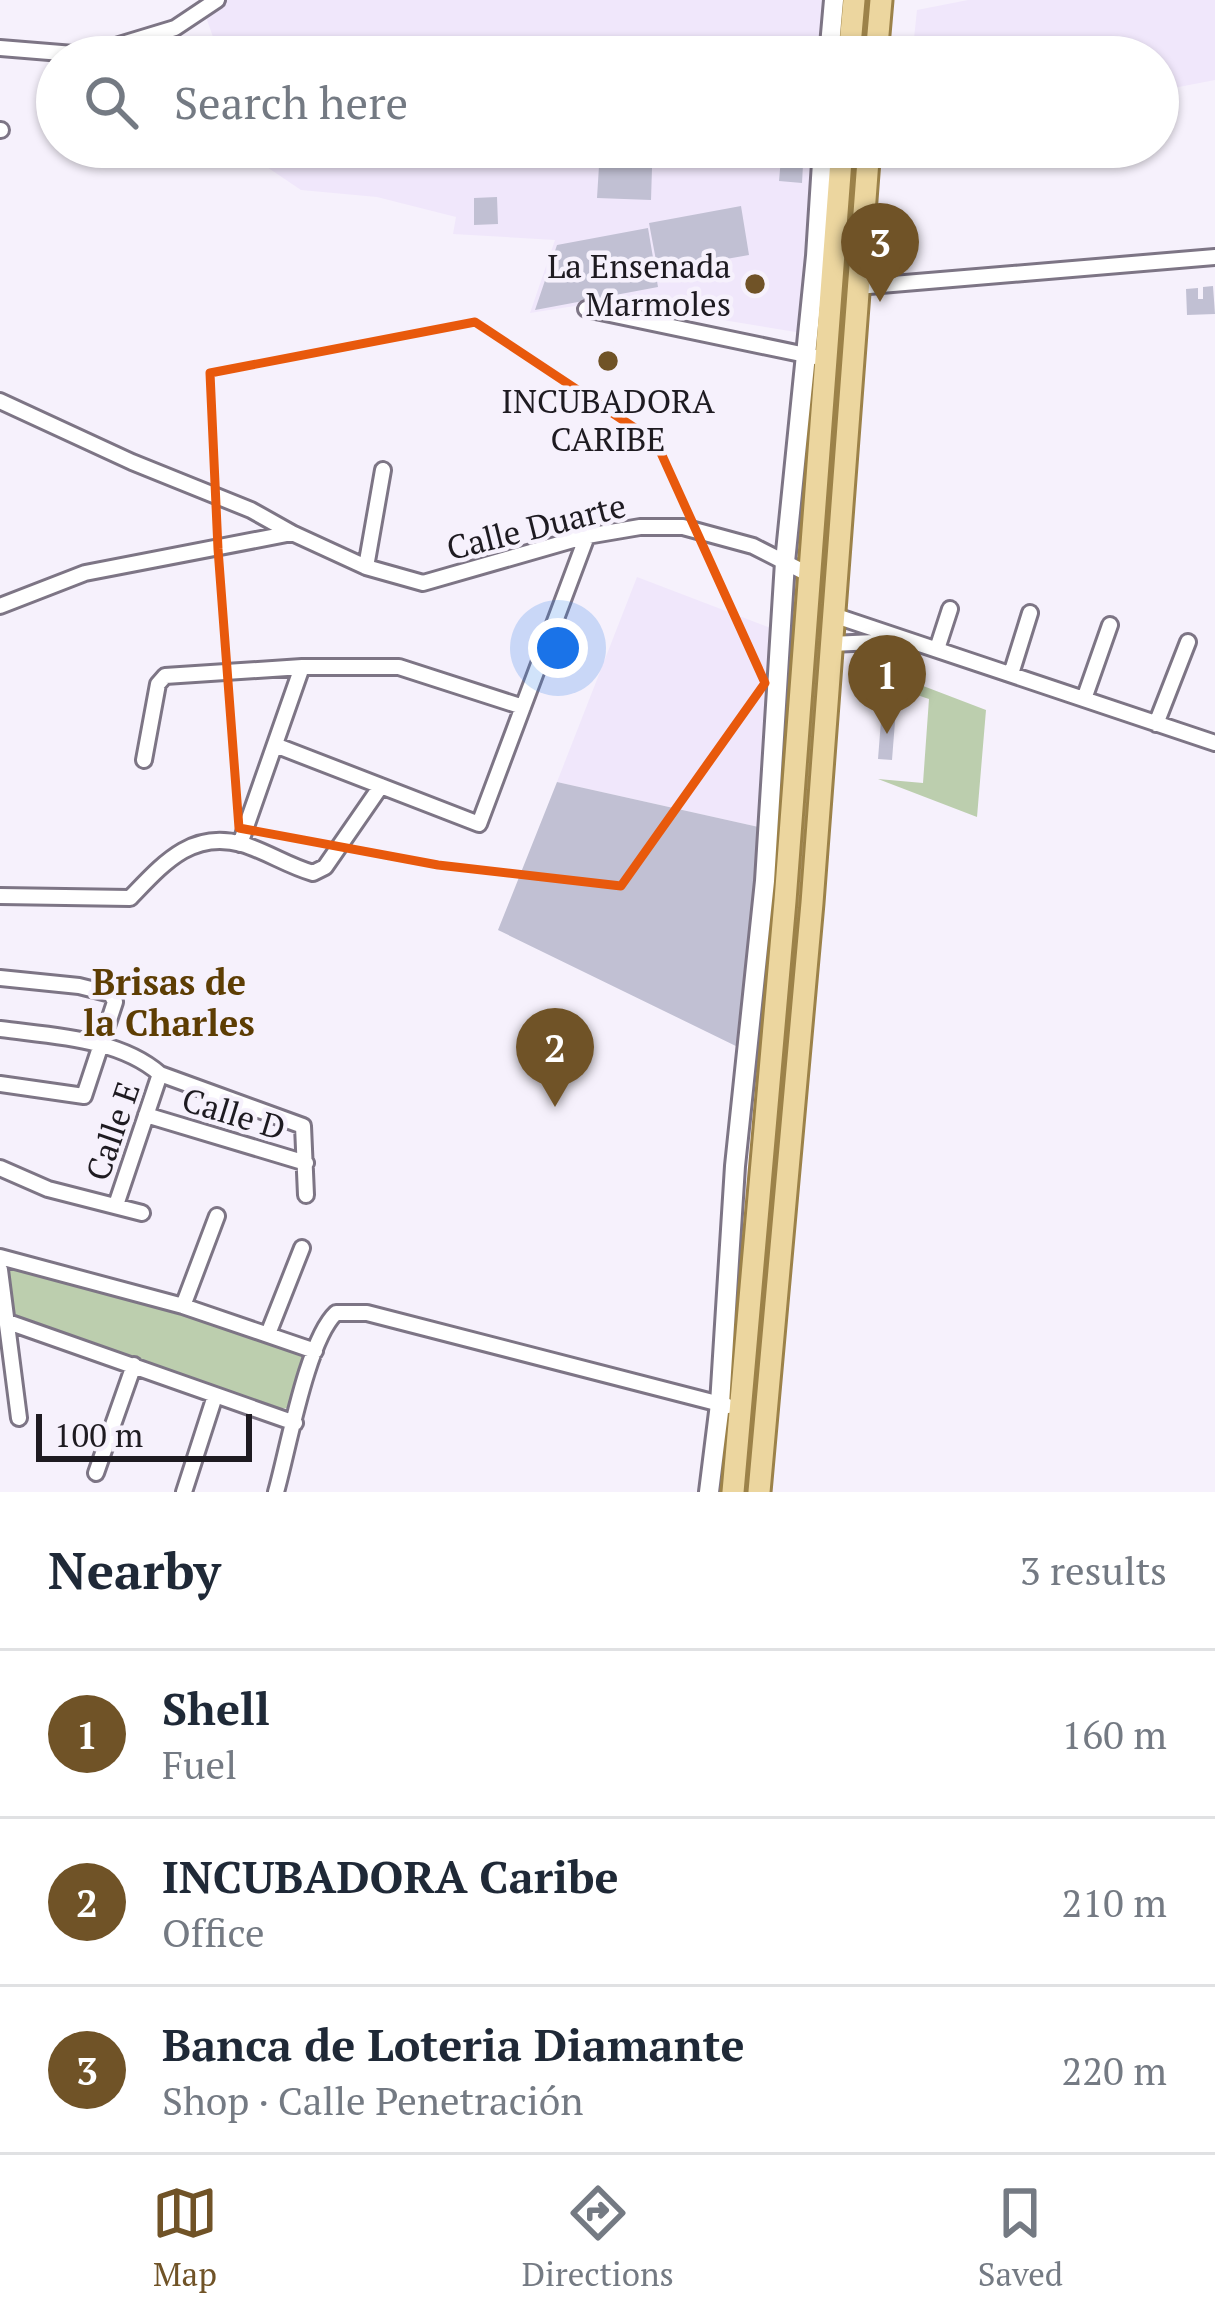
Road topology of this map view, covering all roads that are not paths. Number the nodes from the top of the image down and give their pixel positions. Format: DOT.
graph roads {
  1 [pos="217,0"];
  2 [pos="834,0"];
  3 [pos="854,0"];
  4 [pos="881,0"];
  5 [pos="149,36"];
  6 [pos="831,36"];
  7 [pos="851,36"];
  8 [pos="878,36"];
  9 [pos="0,48"];
  10 [pos="36,51"];
  11 [pos="822,168"];
  12 [pos="839,168"];
  13 [pos="867,168"];
  14 [pos="1215,257"];
  15 [pos="857,287"];
  16 [pos="586,309"];
  17 [pos="815,357"];
  18 [pos="0,400"];
  19 [pos="383,470"];
  20 [pos="292,533"];
  21 [pos="587,536"];
  22 [pos="785,562"];
  23 [pos="366,567"];
  24 [pos="808,574"];
  25 [pos="0,606"];
  26 [pos="950,609"];
  27 [pos="1030,613"];
  28 [pos="833,615"];
  29 [pos="1110,626"];
  30 [pos="911,640"];
  31 [pos="1188,642"];
  32 [pos="831,644"];
  33 [pos="937,649"];
  34 [pos="302,667"];
  35 [pos="1011,674"];
  36 [pos="1084,699"];
  37 [pos="523,707"];
  38 [pos="1156,724"];
  39 [pos="1215,743"];
  40 [pos="275,745"];
  41 [pos="144,760"];
  42 [pos="381,786"];
  43 [pos="240,844"];
  44 [pos="0,896"];
  45 [pos="0,978"];
  46 [pos="0,1028"];
  47 [pos="101,1046"];
  48 [pos="160,1074"];
  49 [pos="0,1084"];
  50 [pos="146,1115"];
  51 [pos="306,1162"];
  52 [pos="0,1168"];
  53 [pos="306,1195"];
  54 [pos="116,1205"];
  55 [pos="142,1213"];
  56 [pos="217,1216"];
  57 [pos="302,1248"];
  58 [pos="0,1257"];
  59 [pos="0,1270"];
  60 [pos="183,1306"];
  61 [pos="8,1322"];
  62 [pos="268,1334"];
  63 [pos="315,1352"];
  64 [pos="134,1365"];
  65 [pos="215,1396"];
  66 [pos="729,1407"];
  67 [pos="19,1418"];
  68 [pos="295,1423"];
  69 [pos="96,1473"];
  70 [pos="184,1492"];
  71 [pos="276,1492"];
  72 [pos="710,1492"];
  73 [pos="733,1492"];
  74 [pos="759,1492"];
  1 -- 5 [label="street"];
  2 -- 6 [label="street"];
  3 -- 7 [label="main road"];
  4 -- 8 [label="main road"];
  9 -- 10 [label="street"];
  11 -- 17 [label="street"];
  12 -- 17 [label="main road"];
  13 -- 15 [label="main road"];
  14 -- 15 [label="street"];
  15 -- 28 [label="main road"];
  16 -- 17 [label="street"];
  17 -- 22 [label="street"];
  17 -- 24 [label="main road"];
  18 -- 20 [label="street, Calle Duarte"];
  19 -- 23 [label="street"];
  20 -- 23 [label="street, Calle Duarte"];
  20 -- 25 [label="street"];
  21 -- 22 [label="street, Calle Duarte"];
  21 -- 23 [label="street, Calle Duarte"];
  21 -- 37 [label="street"];
  22 -- 24 [label="street, Calle Duarte"];
  22 -- 66 [label="street"];
  24 -- 66 [label="main road"];
  26 -- 33 [label="street"];
  27 -- 35 [label="street"];
  28 -- 30 [label="street"];
  28 -- 32 [label="main road"];
  29 -- 36 [label="street"];
  30 -- 32 [label="street"];
  30 -- 33 [label="street"];
  31 -- 38 [label="street"];
  32 -- 74 [label="main road"];
  33 -- 35 [label="street"];
  34 -- 37 [label="street"];
  34 -- 40 [label="street"];
  34 -- 41 [label="street"];
  35 -- 36 [label="street"];
  36 -- 38 [label="street"];
  37 -- 42 [label="street"];
  38 -- 39 [label="street"];
  40 -- 42 [label="street"];
  40 -- 43 [label="street"];
  42 -- 43 [label="street"];
  43 -- 44 [label="street"];
  45 -- 47 [label="street"];
  46 -- 47 [label="street"];
  47 -- 48 [label="street"];
  47 -- 49 [label="street"];
  48 -- 50 [label="street, Calle E"];
  48 -- 51 [label="street"];
  50 -- 51 [label="street, Calle D"];
  50 -- 54 [label="street, Calle E"];
  51 -- 53 [label="street"];
  52 -- 54 [label="street"];
  54 -- 55 [label="street"];
  56 -- 60 [label="street"];
  57 -- 62 [label="street"];
  58 -- 60 [label="street"];
  59 -- 61 [label="street"];
  60 -- 62 [label="street"];
  61 -- 64 [label="street"];
  61 -- 67 [label="street"];
  62 -- 63 [label="street"];
  63 -- 66 [label="street"];
  63 -- 68 [label="street"];
  64 -- 65 [label="street"];
  64 -- 69 [label="street"];
  65 -- 68 [label="street"];
  65 -- 70 [label="street"];
  66 -- 72 [label="street"];
  66 -- 73 [label="main road"];
  68 -- 71 [label="street"];
}
